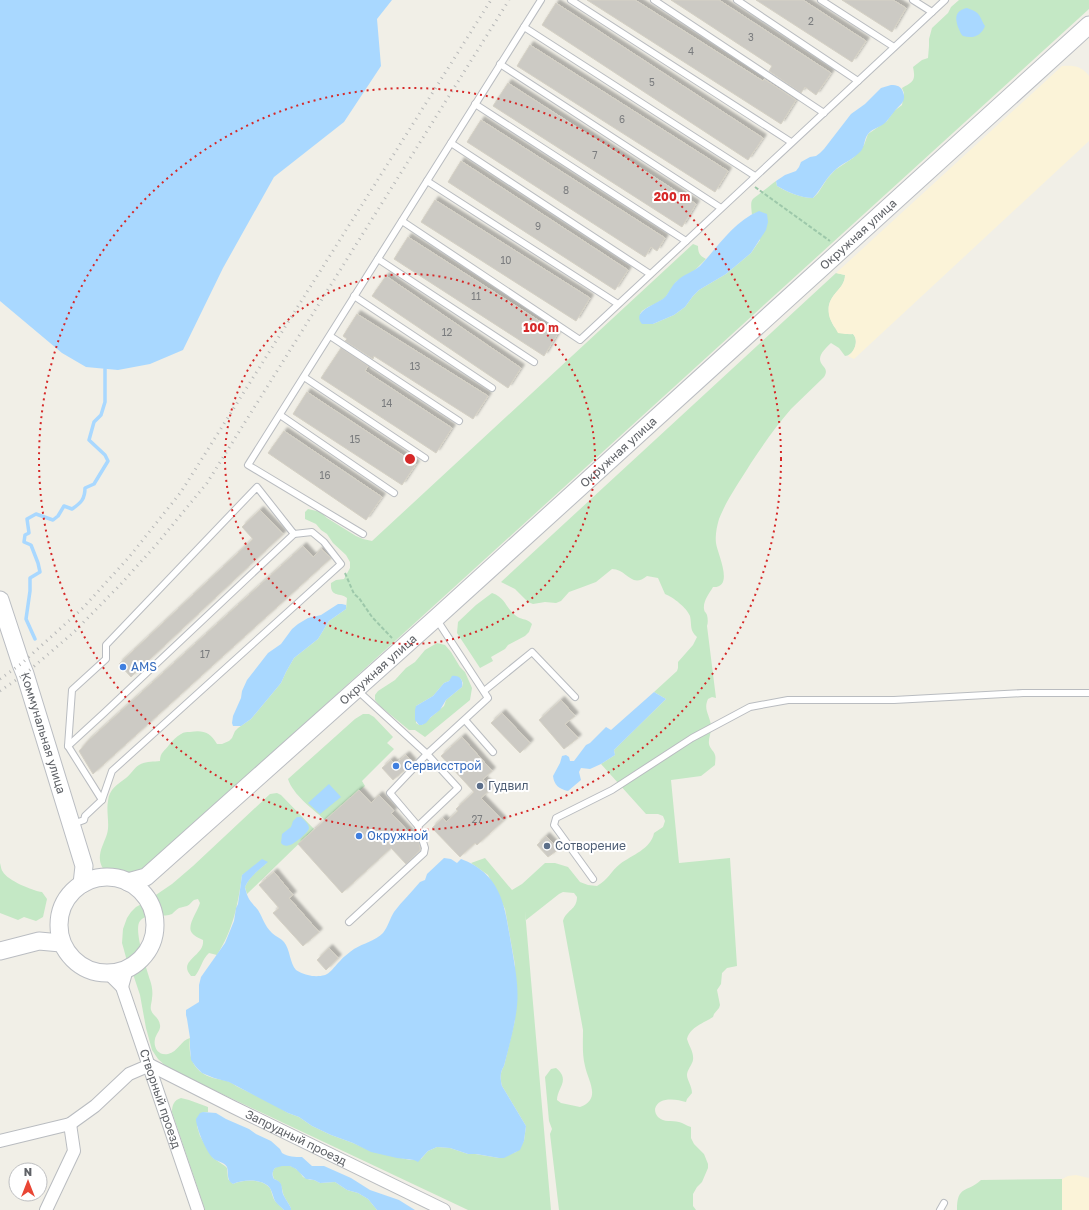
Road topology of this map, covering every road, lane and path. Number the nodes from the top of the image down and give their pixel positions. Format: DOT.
graph roads {
  1 [pos="541,0"];
  2 [pos="571,0"];
  3 [pos="654,0"];
  4 [pos="737,0"];
  5 [pos="821,0"];
  6 [pos="912,0"];
  7 [pos="945,0"];
  8 [pos="932,12"];
  9 [pos="1089,25"];
  10 [pos="524,27"];
  11 [pos="894,47"];
  12 [pos="500,64"];
  13 [pos="858,81"];
  14 [pos="475,104"];
  15 [pos="824,112"];
  16 [pos="792,142"];
  17 [pos="451,143"];
  18 [pos="755,176"];
  19 [pos="427,181"];
  20 [pos="748,183"];
  21 [pos="721,208"];
  22 [pos="402,221"];
  23 [pos="686,241"];
  24 [pos="842,250"];
  25 [pos="378,259"];
  26 [pos="650,274"];
  27 [pos="354,296"];
  28 [pos="618,304"];
  29 [pos="330,336"];
  30 [pos="534,362"];
  31 [pos="304,377"];
  32 [pos="492,388"];
  33 [pos="280,415"];
  34 [pos="459,421"];
  35 [pos="425,458"];
  36 [pos="394,492"];
  37 [pos="294,534"];
  38 [pos="363,534"];
  39 [pos="341,564"];
  40 [pos="0,600"];
  41 [pos="436,618"];
  42 [pos="381,626"];
  43 [pos="357,690"];
  44 [pos="484,691"];
  45 [pos="1089,693"];
  46 [pos="574,697"];
  47 [pos="465,720"];
  48 [pos="68,746"];
  49 [pos="494,752"];
  50 [pos="427,754"];
  51 [pos="102,800"];
  52 [pos="71,825"];
  53 [pos="418,826"];
  54 [pos="84,866"];
  55 [pos="99,878"];
  56 [pos="593,879"];
  57 [pos="82,884"];
  58 [pos="144,885"];
  59 [pos="348,922"];
  60 [pos="60,935"];
  61 [pos="0,951"];
  62 [pos="127,969"];
  63 [pos="108,973"];
  64 [pos="122,987"];
  65 [pos="150,1064"];
  66 [pos="70,1124"];
  67 [pos="0,1141"];
  68 [pos="944,1203"];
  69 [pos="46,1210"];
  70 [pos="198,1210"];
  71 [pos="444,1210"];
  72 [pos="940,1210"];
  1 -- 10 [label="lane"];
  2 -- 16 [label="lane"];
  3 -- 15 [label="lane"];
  4 -- 13 [label="lane"];
  5 -- 11 [label="lane"];
  6 -- 8 [label="lane"];
  7 -- 8 [label="lane"];
  8 -- 11 [label="lane"];
  9 -- 24 [label="main road, Окружная улица"];
  10 -- 12 [label="lane"];
  10 -- 18 [label="lane"];
  11 -- 13 [label="lane"];
  12 -- 14 [label="lane"];
  12 -- 21 [label="lane"];
  13 -- 15 [label="lane"];
  14 -- 17 [label="lane"];
  14 -- 23 [label="lane"];
  15 -- 16 [label="lane"];
  16 -- 18 [label="lane"];
  17 -- 19 [label="lane"];
  17 -- 26 [label="lane"];
  18 -- 20 [label="lane"];
  19 -- 22 [label="lane"];
  19 -- 28 [label="lane"];
  20 -- 21 [label="lane"];
  20 -- 24 [label="path"];
  21 -- 23 [label="lane"];
  22 -- 25 [label="lane"];
  22 -- 28 [label="lane"];
  23 -- 26 [label="lane"];
  24 -- 41 [label="main road, Окружная улица"];
  25 -- 27 [label="lane"];
  25 -- 30 [label="lane"];
  26 -- 28 [label="lane"];
  27 -- 29 [label="lane"];
  27 -- 32 [label="lane"];
  29 -- 31 [label="lane"];
  29 -- 34 [label="lane"];
  31 -- 33 [label="lane"];
  31 -- 35 [label="lane"];
  33 -- 36 [label="lane"];
  33 -- 38 [label="lane"];
  37 -- 39 [label="lane"];
  37 -- 48 [label="lane"];
  37 -- 48 [label="lane"];
  39 -- 42 [label="path"];
  39 -- 51 [label="lane"];
  40 -- 52 [label="main road, Коммунальная улица"];
  41 -- 43 [label="main road, Окружная улица"];
  41 -- 44 [label="lane"];
  43 -- 50 [label="lane"];
  43 -- 58 [label="main road, Окружная улица"];
  44 -- 46 [label="lane"];
  44 -- 47 [label="lane"];
  45 -- 56 [label="lane"];
  47 -- 49 [label="lane"];
  47 -- 50 [label="lane"];
  48 -- 51 [label="lane"];
  50 -- 53 [label="lane"];
  50 -- 53 [label="lane"];
  51 -- 52 [label="lane"];
  52 -- 54 [label="main road, Коммунальная улица"];
  53 -- 59 [label="lane"];
  54 -- 55 [label="main road"];
  54 -- 57 [label="main road"];
  55 -- 57 [label="main road"];
  55 -- 58 [label="main road"];
  57 -- 60 [label="main road"];
  58 -- 62 [label="main road"];
  60 -- 61 [label="main road"];
  60 -- 63 [label="main road"];
  62 -- 63 [label="main road"];
  62 -- 64 [label="street"];
  63 -- 64 [label="street"];
  64 -- 65 [label="street, Створный проезд"];
  65 -- 66 [label="street"];
  65 -- 70 [label="street, Створный проезд"];
  65 -- 71 [label="street, Запрудный проезд"];
  66 -- 67 [label="street"];
  66 -- 69 [label="street"];
  68 -- 72 [label="lane"];
}
